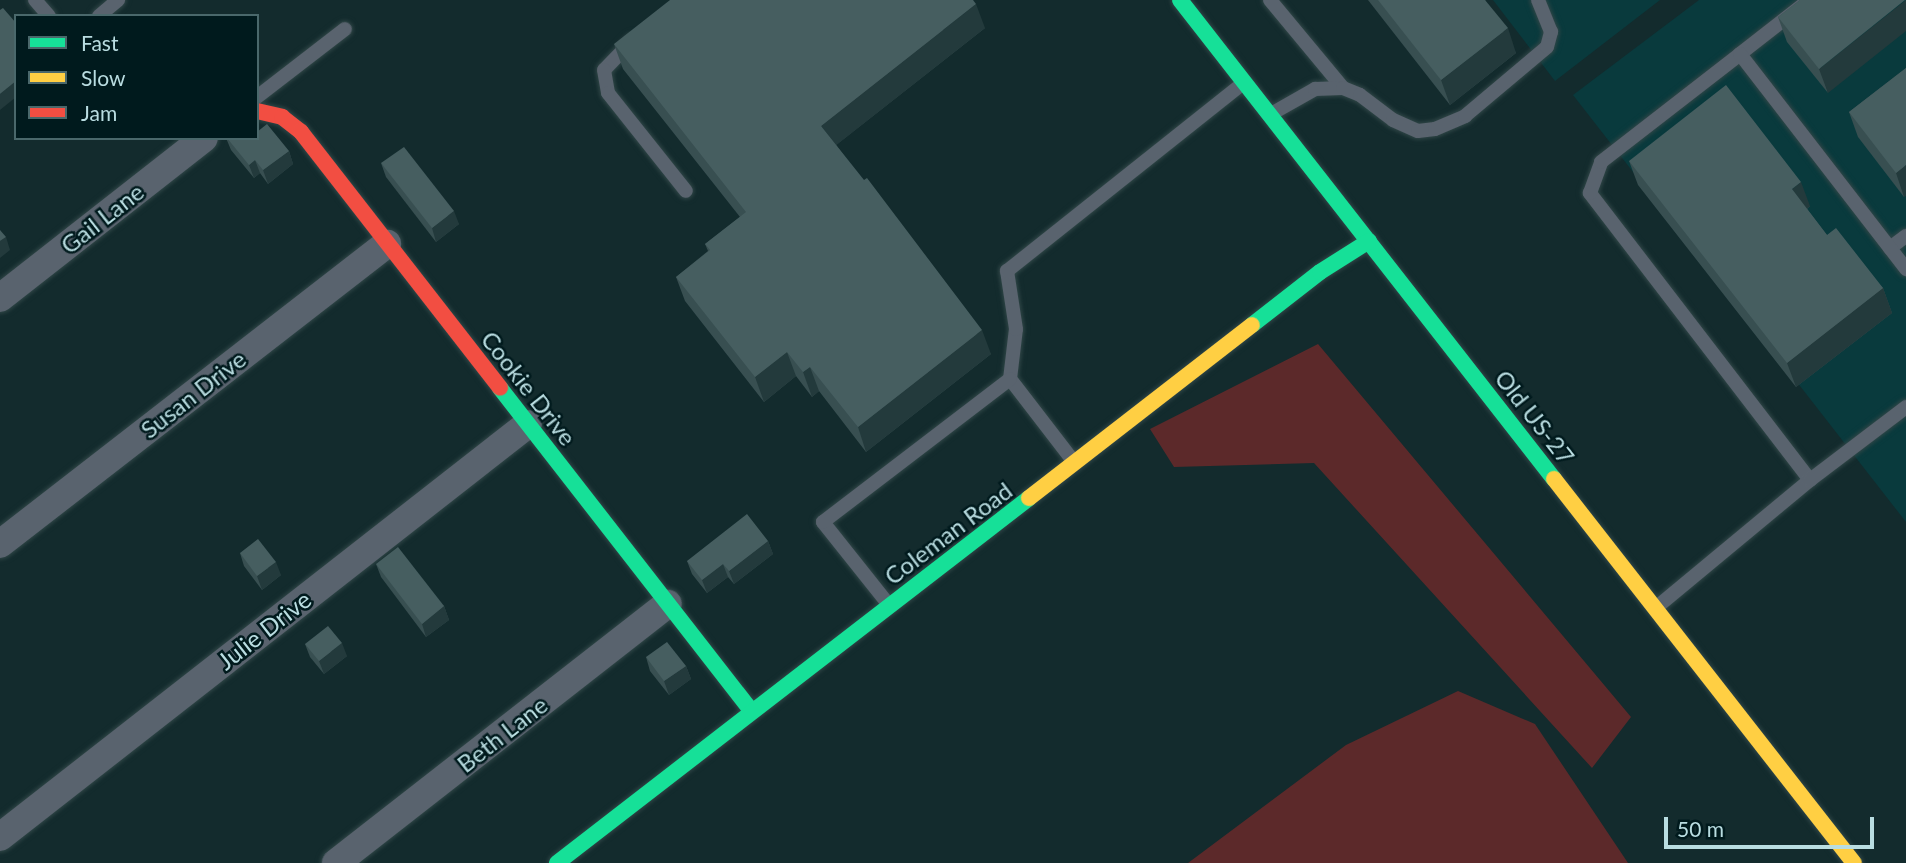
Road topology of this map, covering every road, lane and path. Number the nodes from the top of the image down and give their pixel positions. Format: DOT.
graph roads {
  1 [pos="35,0"];
  2 [pos="118,0"];
  3 [pos="1180,0"];
  4 [pos="1270,0"];
  5 [pos="1538,0"];
  6 [pos="1809,0"];
  7 [pos="47,14"];
  8 [pos="101,14"];
  9 [pos="345,29"];
  10 [pos="643,34"];
  11 [pos="1740,54"];
  12 [pos="1244,82"];
  13 [pos="1343,88"];
  14 [pos="259,95"];
  15 [pos="259,111"];
  16 [pos="1270,115"];
  17 [pos="201,140"];
  18 [pos="686,191"];
  19 [pos="1906,236"];
  20 [pos="1369,241"];
  21 [pos="387,244"];
  22 [pos="1890,248"];
  23 [pos="1906,269"];
  24 [pos="0,298"];
  25 [pos="1010,379"];
  26 [pos="1906,407"];
  27 [pos="528,424"];
  28 [pos="1076,464"];
  29 [pos="1810,480"];
  30 [pos="0,544"];
  31 [pos="668,604"];
  32 [pos="890,605"];
  33 [pos="1656,608"];
  34 [pos="751,710"];
  35 [pos="0,837"];
  36 [pos="336,863"];
  37 [pos="557,863"];
  38 [pos="1854,863"];
  1 -- 7 [label="lane"];
  2 -- 8 [label="lane"];
  3 -- 12 [label="street, Old US-27"];
  4 -- 13 [label="lane"];
  5 -- 13 [label="lane"];
  6 -- 11 [label="lane"];
  9 -- 14 [label="lane"];
  10 -- 18 [label="lane"];
  11 -- 22 [label="lane"];
  11 -- 29 [label="lane"];
  12 -- 16 [label="street, Old US-27"];
  12 -- 25 [label="lane"];
  13 -- 16 [label="lane"];
  15 -- 21 [label="street, Cookie Drive"];
  16 -- 20 [label="street, Old US-27"];
  17 -- 24 [label="street, Gail Lane"];
  19 -- 22 [label="lane"];
  20 -- 28 [label="street, Coleman Road"];
  20 -- 33 [label="street, Old US-27"];
  21 -- 27 [label="street, Cookie Drive"];
  21 -- 30 [label="street, Susan Drive"];
  22 -- 23 [label="lane"];
  25 -- 28 [label="lane"];
  25 -- 32 [label="lane"];
  26 -- 29 [label="lane"];
  27 -- 31 [label="street, Cookie Drive"];
  27 -- 35 [label="street, Julie Drive"];
  28 -- 32 [label="street, Coleman Road"];
  29 -- 33 [label="lane"];
  31 -- 34 [label="street, Cookie Drive"];
  31 -- 36 [label="street, Beth Lane"];
  32 -- 34 [label="street, Coleman Road"];
  33 -- 38 [label="street, Old US-27"];
  34 -- 37 [label="street, Coleman Road"];
}
